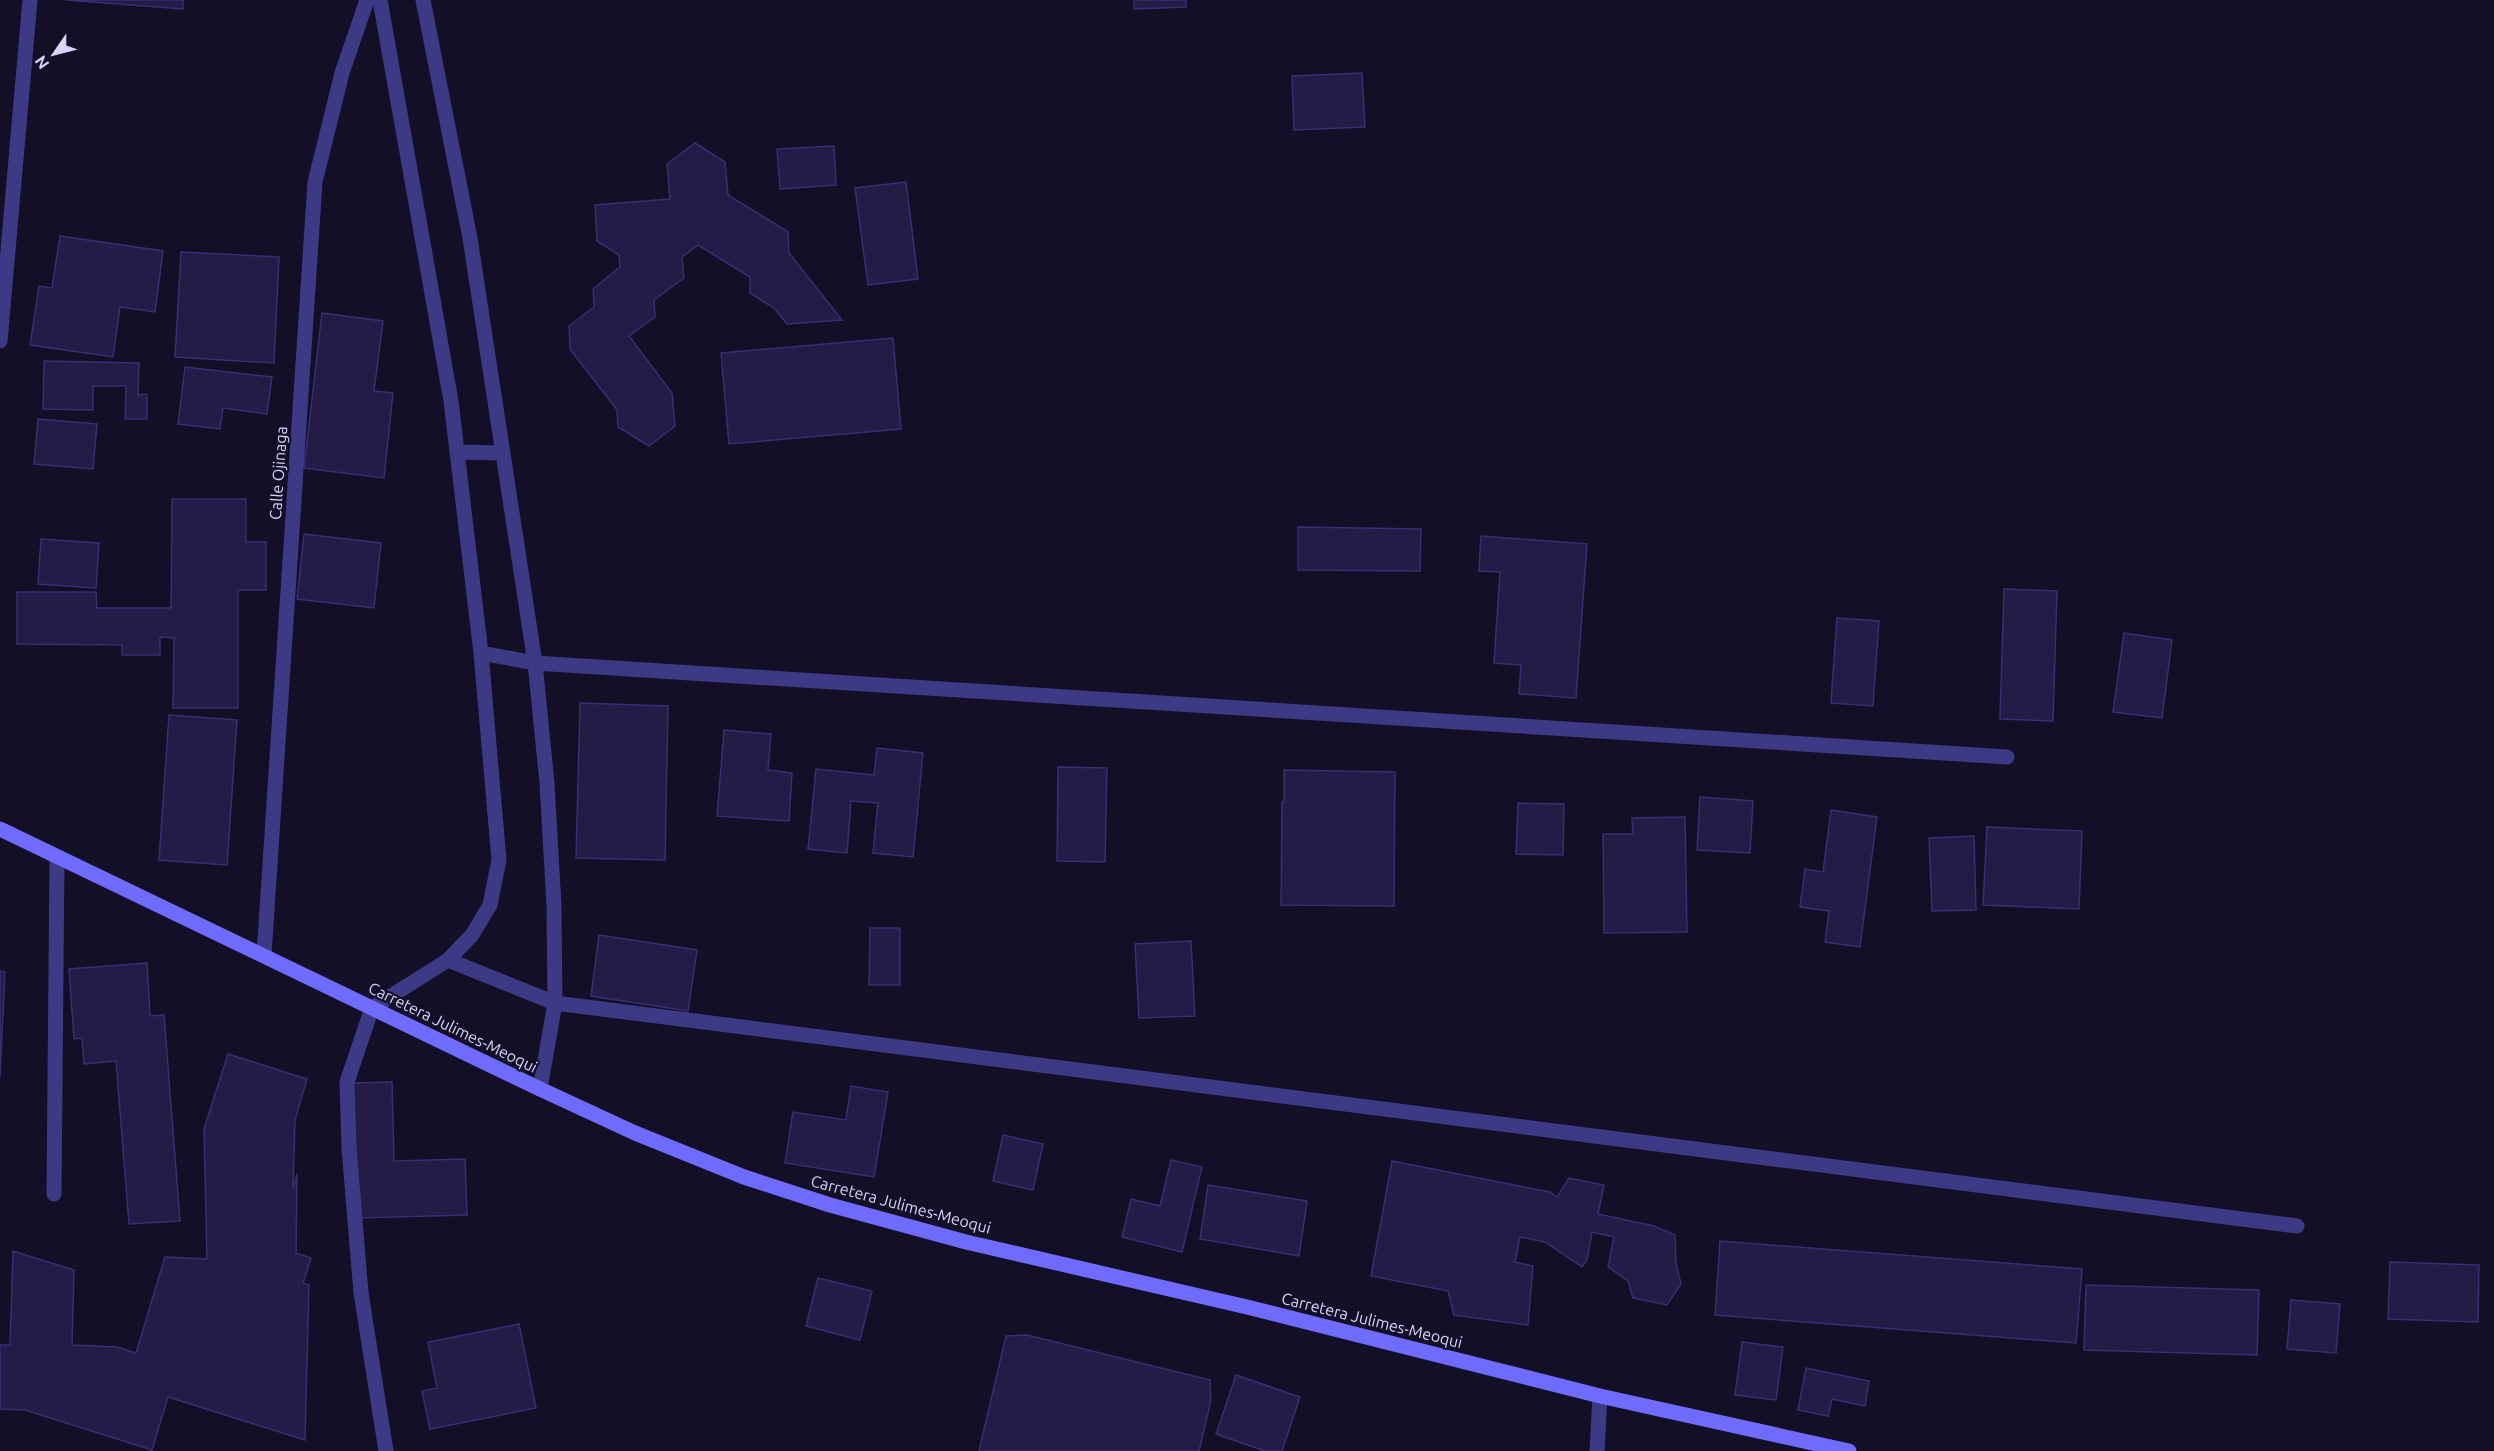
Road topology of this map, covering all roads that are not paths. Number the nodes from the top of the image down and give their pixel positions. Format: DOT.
graph roads {
  1 [pos="30,0"];
  2 [pos="367,0"];
  3 [pos="380,0"];
  4 [pos="423,0"];
  5 [pos="0,341"];
  6 [pos="457,452"];
  7 [pos="503,453"];
  8 [pos="481,653"];
  9 [pos="535,663"];
  10 [pos="2007,757"];
  11 [pos="0,829"];
  12 [pos="57,857"];
  13 [pos="264,955"];
  14 [pos="448,960"];
  15 [pos="555,1003"];
  16 [pos="372,1008"];
  17 [pos="540,1089"];
  18 [pos="54,1194"];
  19 [pos="2297,1226"];
  20 [pos="1600,1396"];
  21 [pos="386,1451"];
  22 [pos="1596,1451"];
  23 [pos="1849,1451"];
  1 -- 5 [label="street"];
  2 -- 13 [label="street, Calle Ojinaga"];
  3 -- 6 [label="street"];
  4 -- 7 [label="street"];
  6 -- 7 [label="street"];
  6 -- 8 [label="street"];
  7 -- 9 [label="street"];
  8 -- 9 [label="street"];
  8 -- 14 [label="street"];
  9 -- 10 [label="street"];
  9 -- 15 [label="street"];
  11 -- 12 [label="main road, Carretera Julimes-Meoqui"];
  12 -- 13 [label="main road, Carretera Julimes-Meoqui"];
  12 -- 18 [label="street"];
  13 -- 16 [label="main road, Carretera Julimes-Meoqui"];
  14 -- 15 [label="street"];
  14 -- 16 [label="street"];
  15 -- 17 [label="street"];
  15 -- 19 [label="street"];
  16 -- 17 [label="main road, Carretera Julimes-Meoqui"];
  16 -- 21 [label="street"];
  17 -- 20 [label="main road, Carretera Julimes-Meoqui"];
  20 -- 22 [label="street"];
  20 -- 23 [label="main road, Carretera Julimes-Meoqui"];
}
